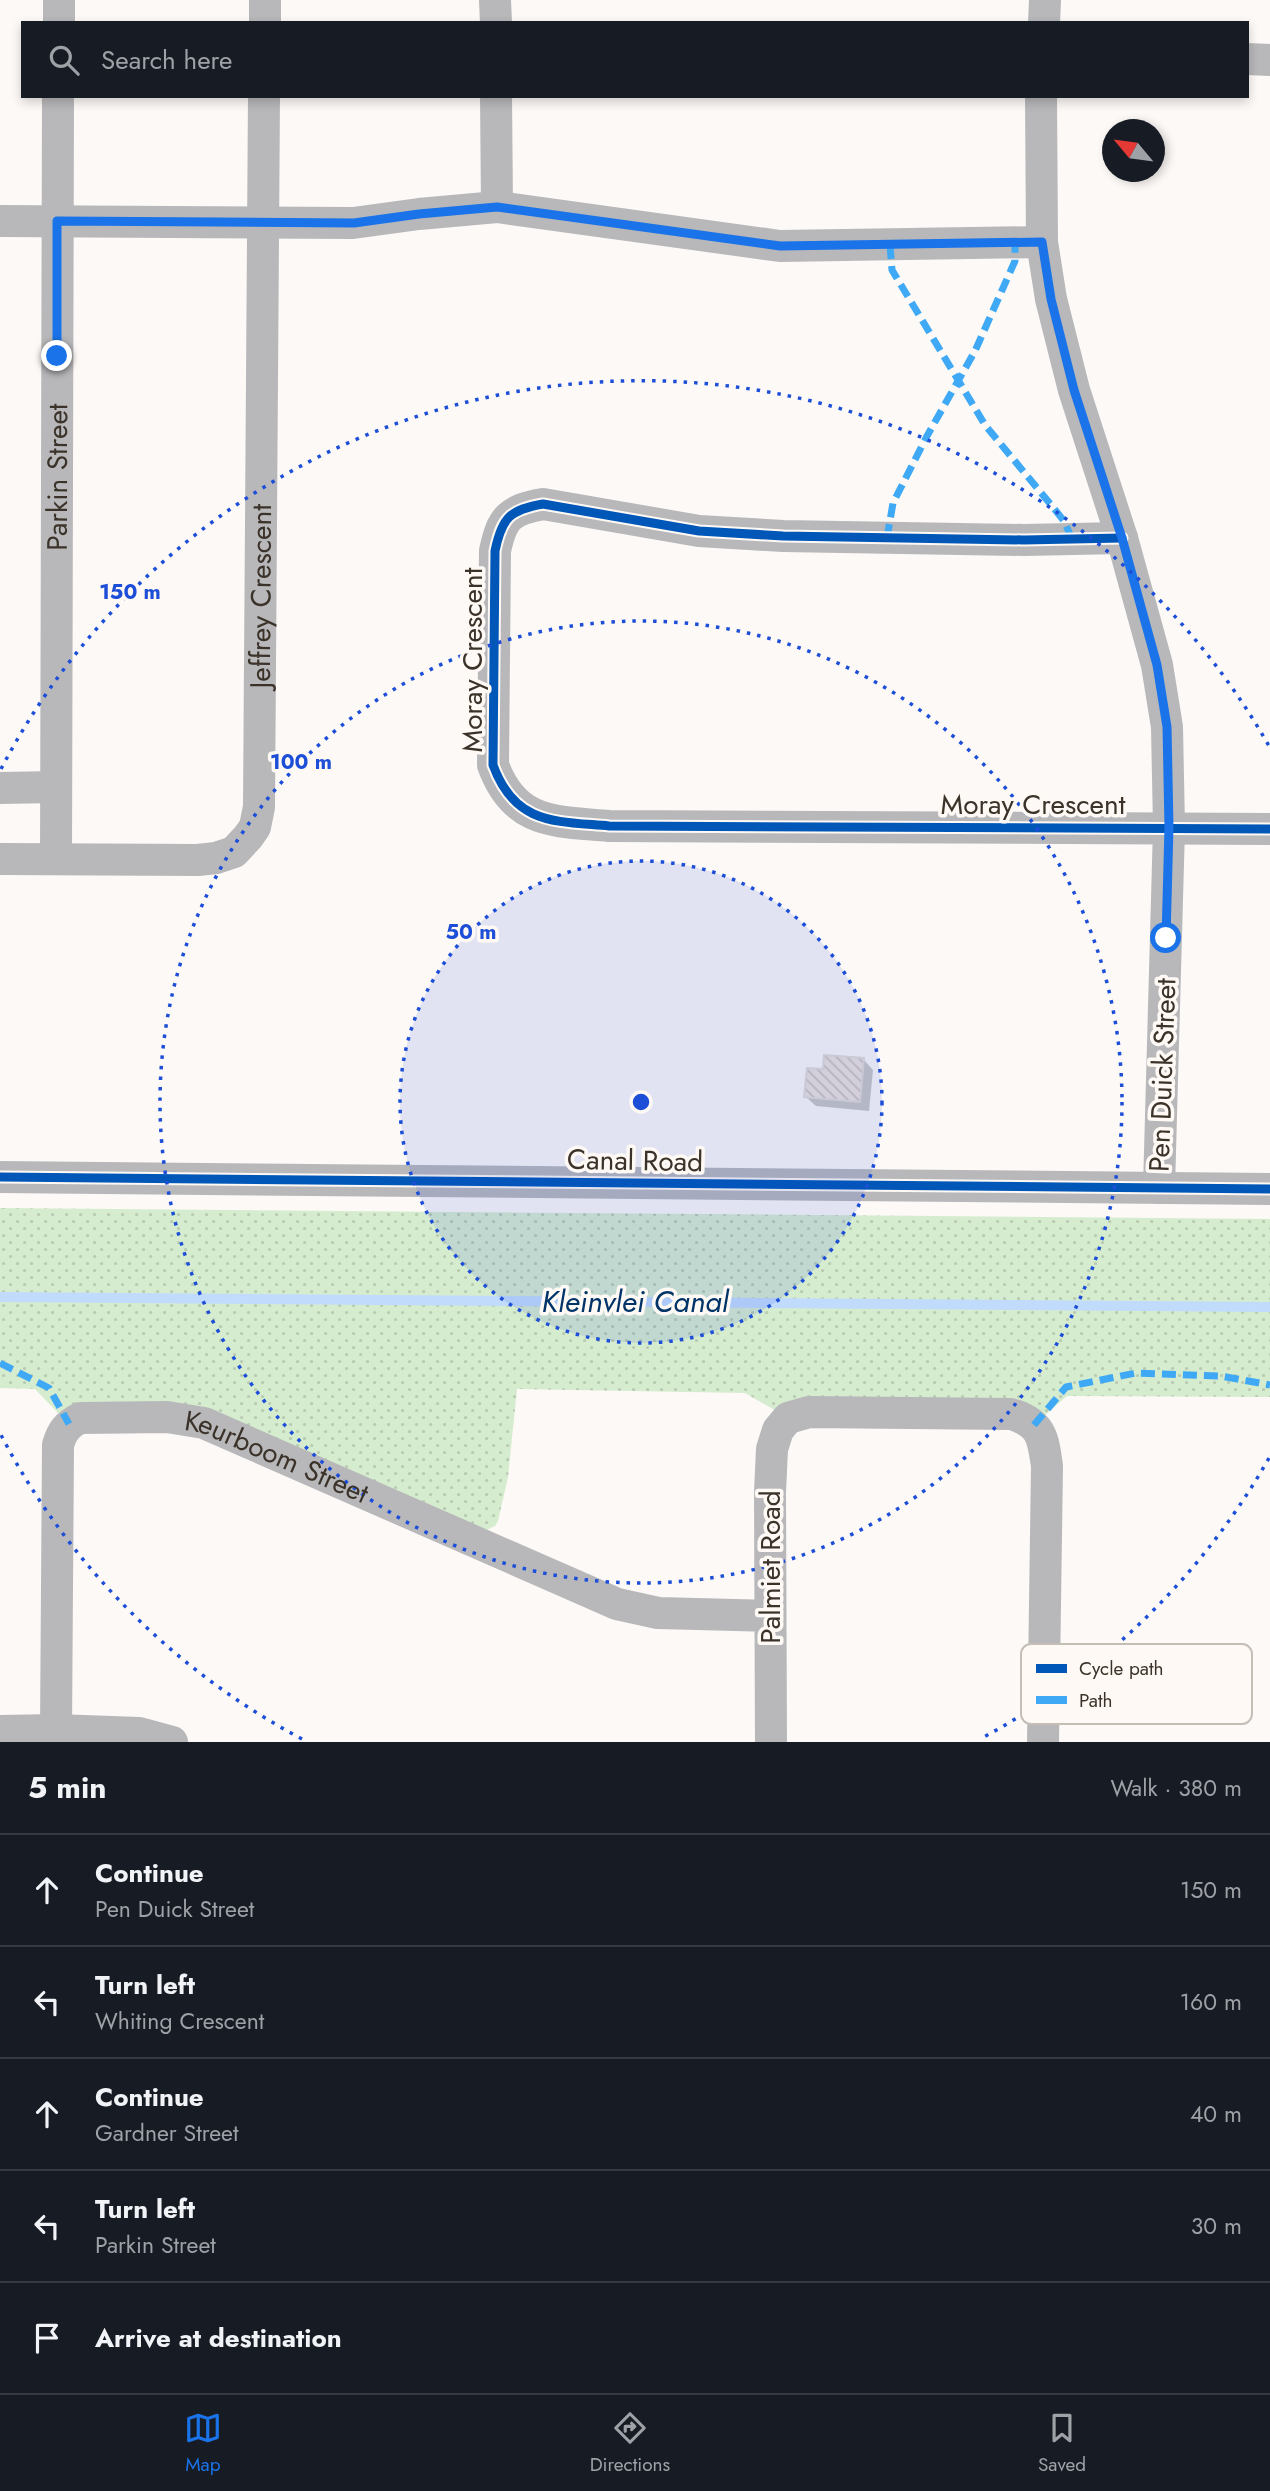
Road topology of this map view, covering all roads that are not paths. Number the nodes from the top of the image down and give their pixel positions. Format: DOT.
graph roads {
  1 [pos="59,0"];
  2 [pos="265,0"];
  3 [pos="495,0"];
  4 [pos="1045,0"];
  5 [pos="58,21"];
  6 [pos="265,21"];
  7 [pos="496,21"];
  8 [pos="1044,21"];
  9 [pos="1249,59"];
  10 [pos="1270,60"];
  11 [pos="58,98"];
  12 [pos="264,98"];
  13 [pos="496,98"];
  14 [pos="1041,98"];
  15 [pos="497,207"];
  16 [pos="0,221"];
  17 [pos="57,221"];
  18 [pos="262,223"];
  19 [pos="1042,242"];
  20 [pos="1122,538"];
  21 [pos="56,787"];
  22 [pos="0,788"];
  23 [pos="1169,827"];
  24 [pos="1270,829"];
  25 [pos="0,859"];
  26 [pos="56,859"];
  27 [pos="0,1177"];
  28 [pos="1159,1188"];
  29 [pos="1270,1189"];
  30 [pos="770,1616"];
  31 [pos="1044,1644"];
  32 [pos="1043,1724"];
  33 [pos="56,1730"];
  34 [pos="0,1731"];
  35 [pos="172,1742"];
  36 [pos="771,1742"];
  37 [pos="1043,1742"];
  1 -- 5 [label="street"];
  2 -- 6 [label="street"];
  3 -- 7 [label="street"];
  4 -- 8 [label="street"];
  9 -- 10 [label="street"];
  11 -- 17 [label="street, Parkin Street"];
  12 -- 18 [label="street, Jeffrey Crescent"];
  13 -- 15 [label="street"];
  14 -- 19 [label="street, Pen Duick Street"];
  15 -- 18 [label="street"];
  15 -- 19 [label="street"];
  16 -- 17 [label="street"];
  17 -- 18 [label="street"];
  17 -- 21 [label="street, Parkin Street"];
  18 -- 26 [label="street, Jeffrey Crescent"];
  19 -- 20 [label="street, Pen Duick Street"];
  20 -- 23 [label="street, Pen Duick Street"];
  20 -- 23 [label="street, Moray Crescent"];
  21 -- 22 [label="street"];
  21 -- 26 [label="street, Parkin Street"];
  23 -- 24 [label="street, Moray Crescent"];
  23 -- 28 [label="street, Pen Duick Street"];
  25 -- 26 [label="street, Jeffrey Crescent"];
  27 -- 28 [label="street, Canal Road"];
  28 -- 29 [label="street, Canal Road"];
  30 -- 31 [label="street, Palmiet Road"];
  30 -- 33 [label="street, Keurboom Street"];
  30 -- 36 [label="street, Palmiet Road"];
  32 -- 37 [label="street, Palmiet Road"];
  33 -- 34 [label="street"];
  33 -- 35 [label="street"];
}
